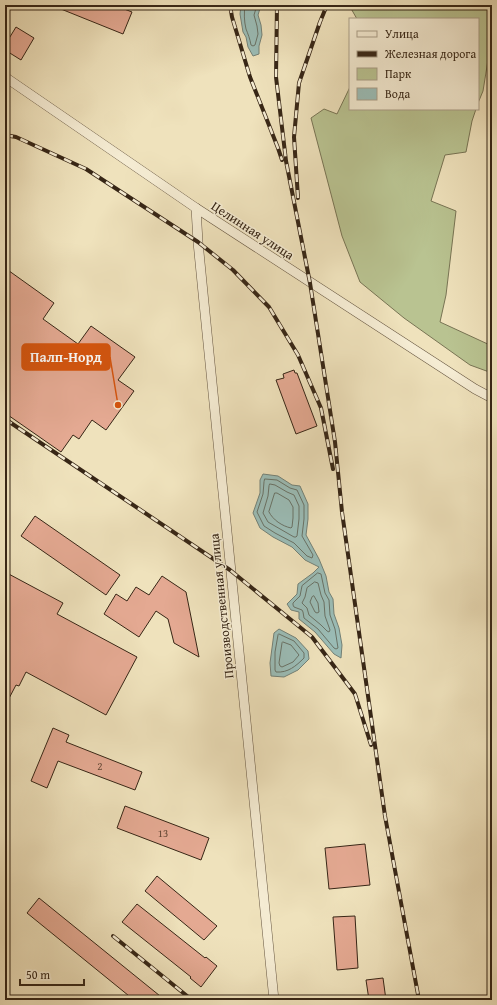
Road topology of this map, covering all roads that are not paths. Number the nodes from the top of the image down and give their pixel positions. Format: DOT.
graph roads {
  1 [pos="5,77"];
  2 [pos="196,208"];
  3 [pos="492,398"];
  4 [pos="274,1000"];
  1 -- 2 [label="street, Целинная улица"];
  2 -- 3 [label="street, Целинная улица"];
  2 -- 4 [label="street, Производственная улица"];
}
